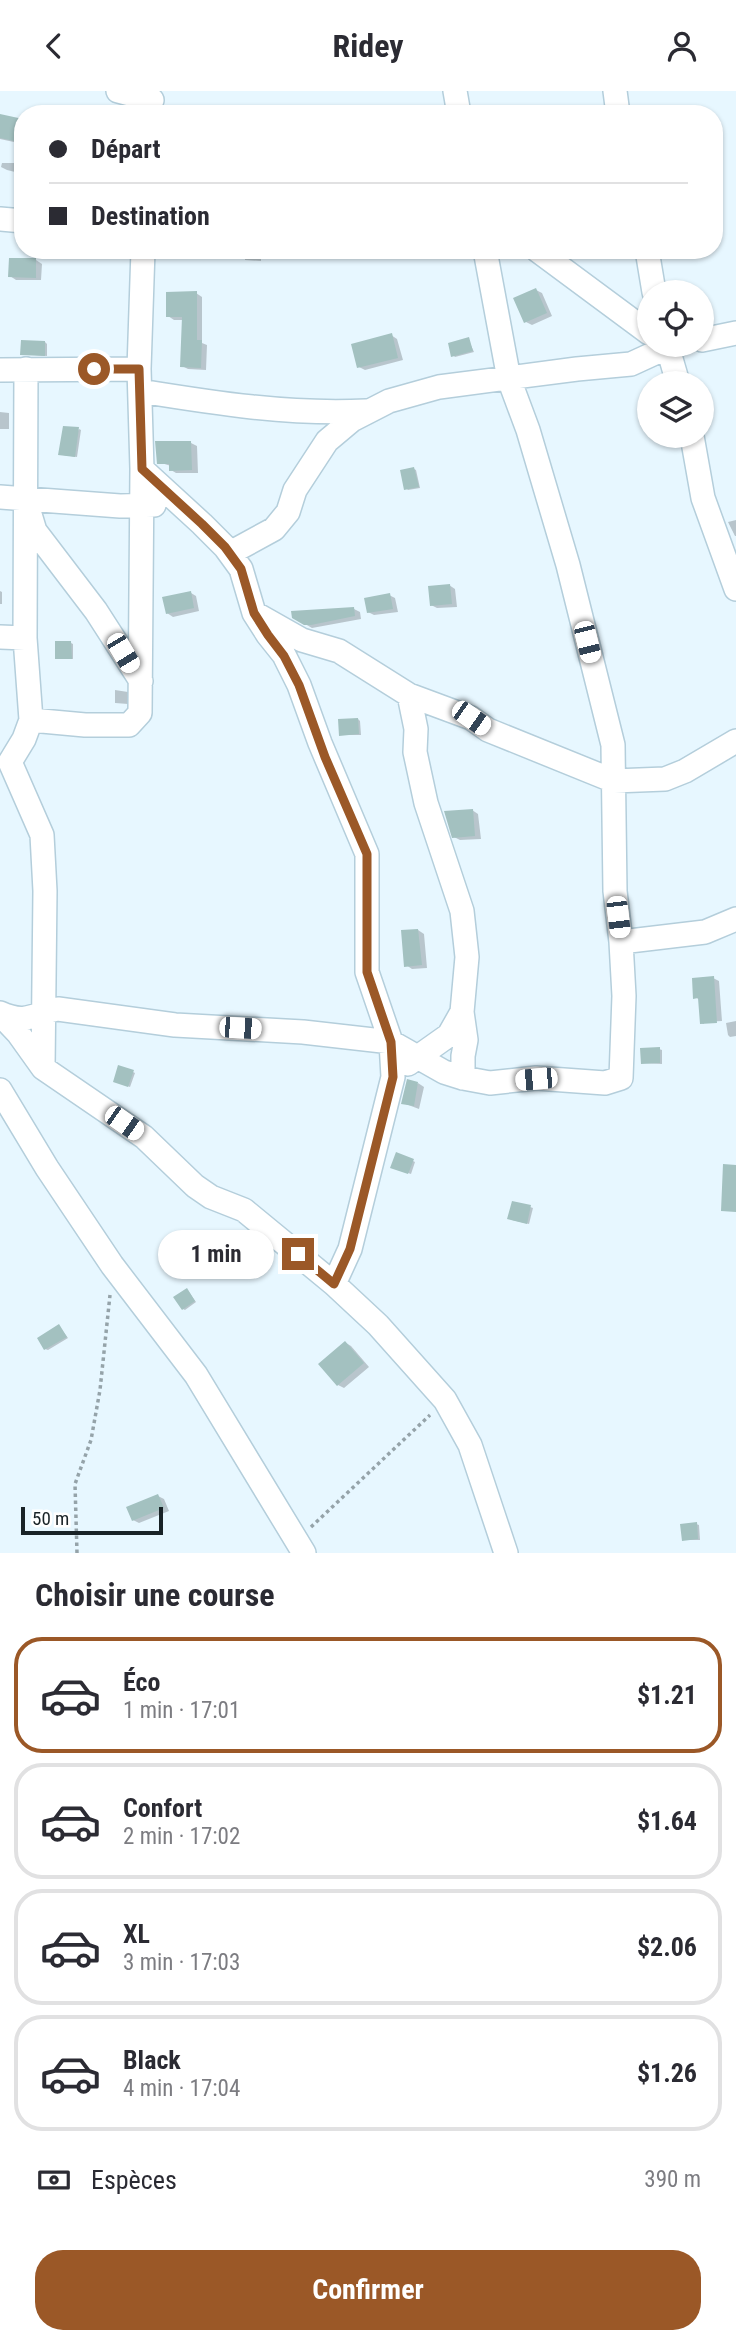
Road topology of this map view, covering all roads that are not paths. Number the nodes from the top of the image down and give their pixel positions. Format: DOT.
graph roads {
  1 [pos="118,91"];
  2 [pos="152,101"];
  3 [pos="143,259"];
  4 [pos="487,259"];
  5 [pos="549,259"];
  6 [pos="648,259"];
  7 [pos="652,280"];
  8 [pos="637,324"];
  9 [pos="736,333"];
  10 [pos="714,338"];
  11 [pos="647,357"];
  12 [pos="7,368"];
  13 [pos="509,379"];
  14 [pos="139,380"];
  15 [pos="369,411"];
  16 [pos="694,448"];
  17 [pos="142,469"];
  18 [pos="0,497"];
  19 [pos="25,498"];
  20 [pos="179,502"];
  21 [pos="141,506"];
  22 [pos="230,553"];
  23 [pos="736,589"];
  24 [pos="254,613"];
  25 [pos="0,637"];
  26 [pos="25,638"];
  27 [pos="141,681"];
  28 [pos="409,695"];
  29 [pos="31,720"];
  30 [pos="736,741"];
  31 [pos="5,762"];
  32 [pos="614,781"];
  33 [pos="736,919"];
  34 [pos="621,942"];
  35 [pos="44,1012"];
  36 [pos="462,1012"];
  37 [pos="0,1014"];
  38 [pos="391,1042"];
  39 [pos="416,1056"];
  40 [pos="43,1067"];
  41 [pos="393,1077"];
  42 [pos="463,1079"];
  43 [pos="0,1090"];
  44 [pos="334,1284"];
  45 [pos="300,1547"];
  46 [pos="506,1553"];
  1 -- 2 [label="street"];
  3 -- 14 [label="street"];
  4 -- 13 [label="street"];
  5 -- 8 [label="street"];
  6 -- 7 [label="street"];
  9 -- 10 [label="street"];
  11 -- 13 [label="street"];
  12 -- 14 [label="street"];
  12 -- 19 [label="street"];
  13 -- 15 [label="street"];
  13 -- 32 [label="street"];
  14 -- 15 [label="street"];
  14 -- 17 [label="street"];
  15 -- 22 [label="street"];
  16 -- 23 [label="street"];
  17 -- 20 [label="street"];
  17 -- 21 [label="street"];
  18 -- 19 [label="street"];
  19 -- 21 [label="street"];
  19 -- 26 [label="street"];
  19 -- 27 [label="street"];
  20 -- 21 [label="street"];
  20 -- 22 [label="street"];
  21 -- 27 [label="street"];
  22 -- 24 [label="street"];
  24 -- 28 [label="street"];
  24 -- 38 [label="street"];
  25 -- 26 [label="street"];
  26 -- 29 [label="street"];
  27 -- 29 [label="street"];
  28 -- 32 [label="street"];
  28 -- 36 [label="street"];
  29 -- 31 [label="street"];
  30 -- 32 [label="street"];
  31 -- 35 [label="street"];
  32 -- 34 [label="street"];
  33 -- 34 [label="street"];
  34 -- 42 [label="street"];
  35 -- 37 [label="street"];
  35 -- 38 [label="street"];
  35 -- 40 [label="street"];
  36 -- 39 [label="street"];
  36 -- 42 [label="street"];
  37 -- 40 [label="street"];
  38 -- 39 [label="street"];
  38 -- 41 [label="street"];
  39 -- 41 [label="street"];
  39 -- 42 [label="street"];
  40 -- 44 [label="street"];
  41 -- 44 [label="street"];
  43 -- 45 [label="street"];
  44 -- 46 [label="street"];
}
